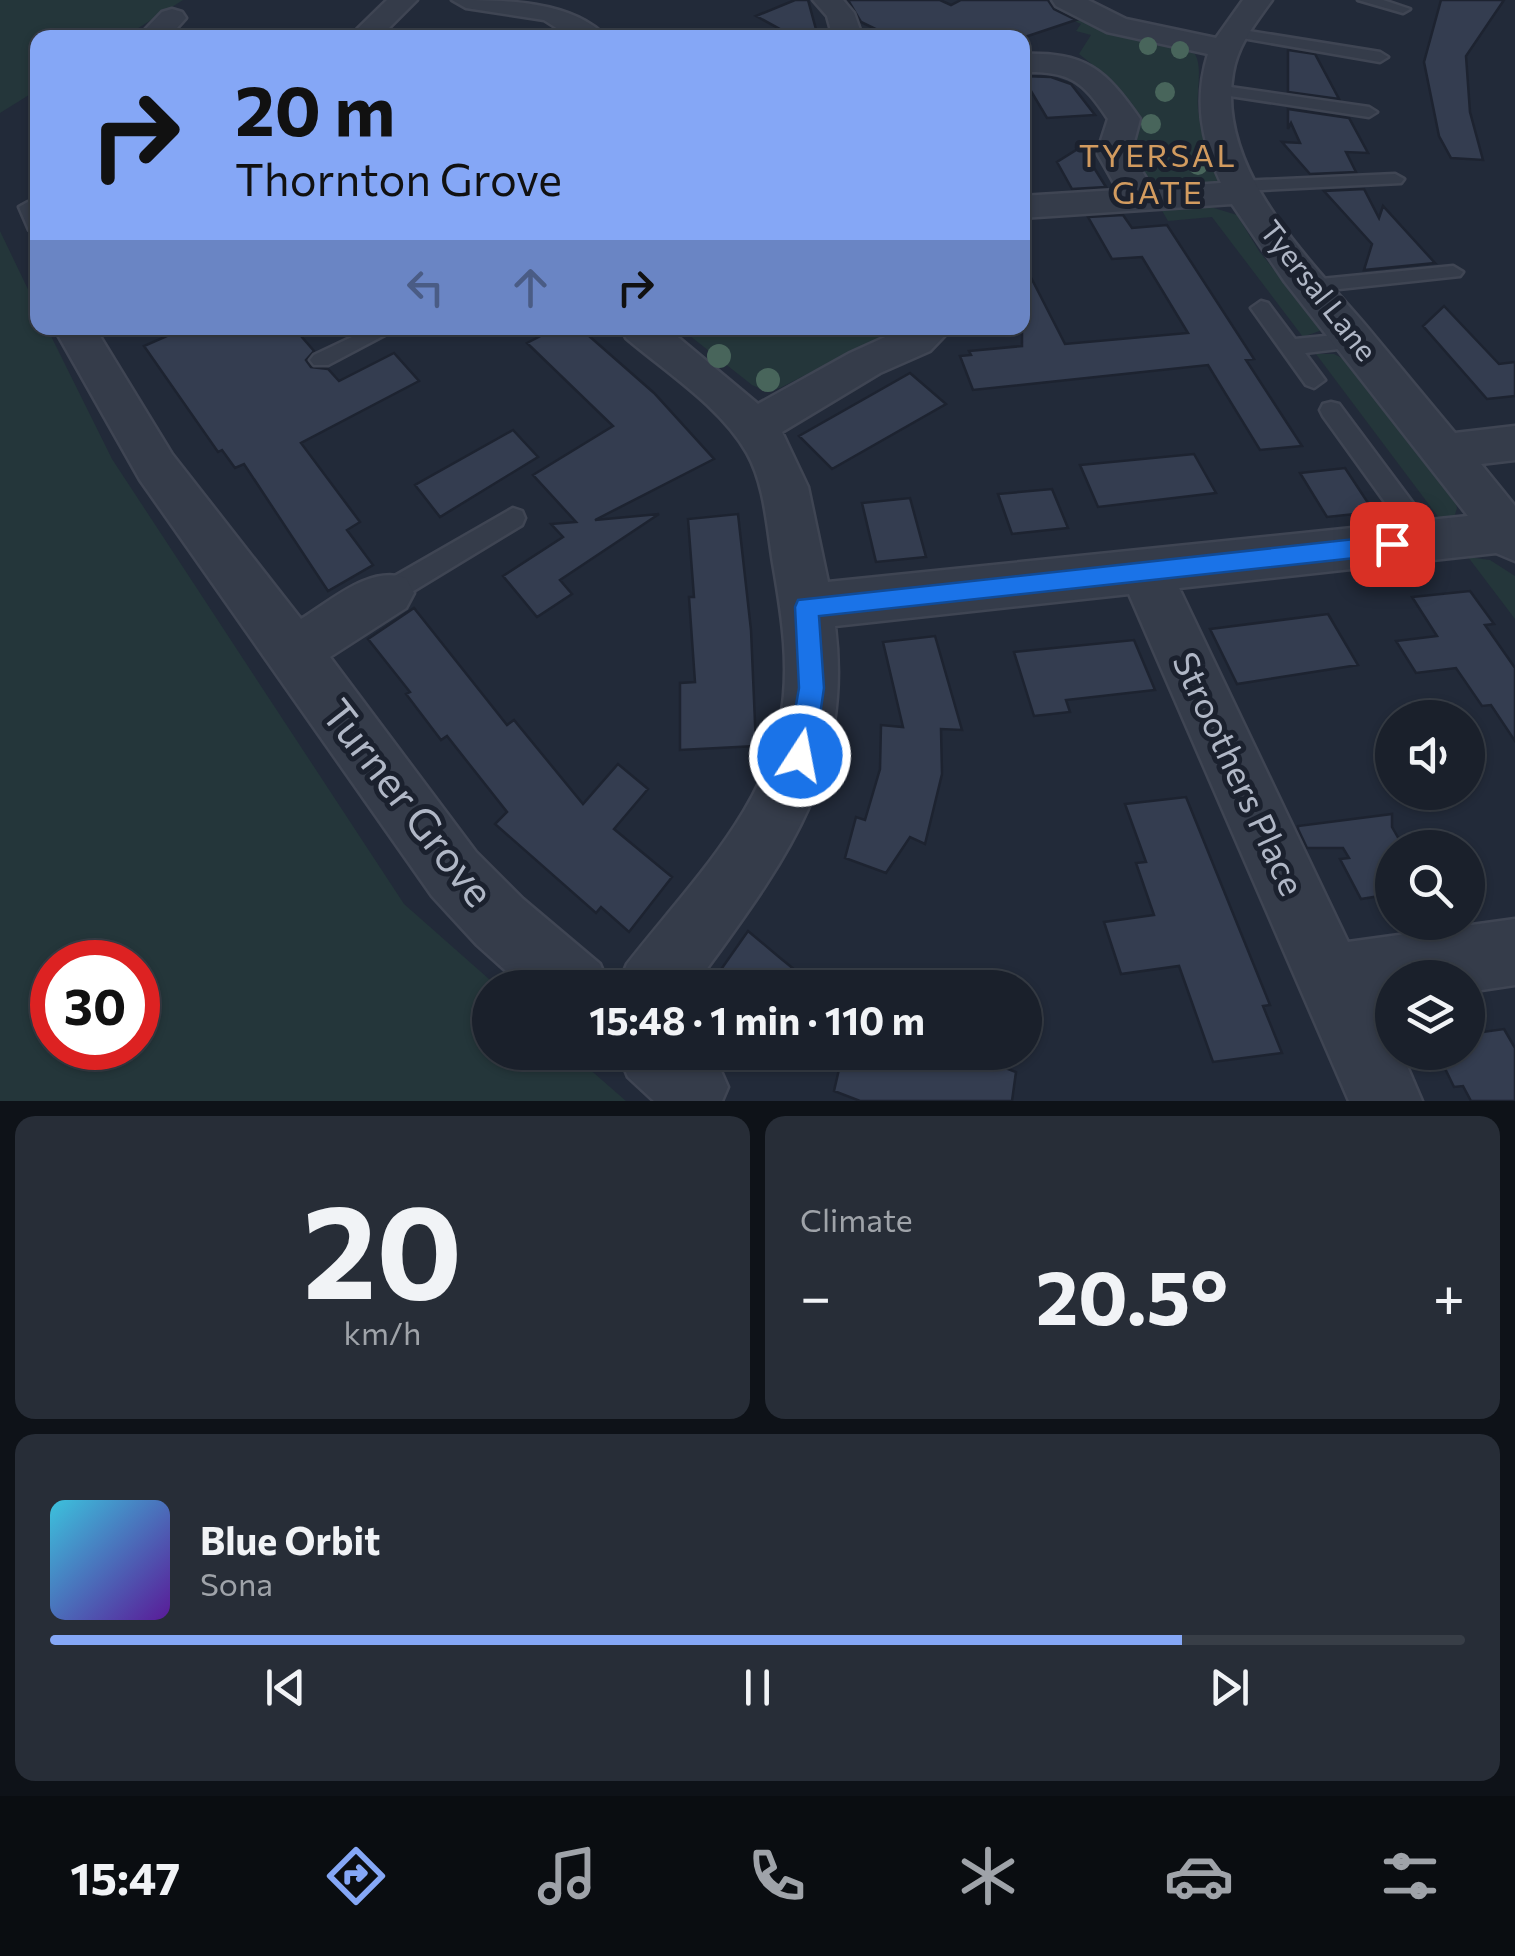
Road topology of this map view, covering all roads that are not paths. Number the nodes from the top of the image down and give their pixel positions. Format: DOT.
graph roads {
  1 [pos="403,0"];
  2 [pos="466,0"];
  3 [pos="1066,0"];
  4 [pos="1258,0"];
  5 [pos="1365,0"];
  6 [pos="837,2"];
  7 [pos="564,7"];
  8 [pos="1403,9"];
  9 [pos="371,30"];
  10 [pos="586,30"];
  11 [pos="846,30"];
  12 [pos="1227,40"];
  13 [pos="1380,58"];
  14 [pos="1030,63"];
  15 [pos="1216,90"];
  16 [pos="1368,112"];
  17 [pos="1395,179"];
  18 [pos="1243,189"];
  19 [pos="1140,198"];
  20 [pos="1030,206"];
  21 [pos="28,207"];
  22 [pos="30,212"];
  23 [pos="1454,272"];
  24 [pos="1311,286"];
  25 [pos="1261,308"];
  26 [pos="79,335"];
  27 [pos="373,335"];
  28 [pos="650,335"];
  29 [pos="923,335"];
  30 [pos="1355,340"];
  31 [pos="1290,347"];
  32 [pos="320,360"];
  33 [pos="1314,380"];
  34 [pos="1331,410"];
  35 [pos="754,427"];
  36 [pos="1515,443"];
  37 [pos="1444,451"];
  38 [pos="513,518"];
  39 [pos="1511,536"];
  40 [pos="1428,541"];
  41 [pos="1144,571"];
  42 [pos="388,593"];
  43 [pos="807,607"];
  44 [pos="294,651"];
  45 [pos="1515,952"];
  46 [pos="555,970"];
  47 [pos="664,970"];
  48 [pos="1330,978"];
  49 [pos="1386,1101"];
  1 -- 9 [label="street"];
  2 -- 7 [label="street"];
  3 -- 12 [label="street"];
  4 -- 12 [label="street"];
  5 -- 8 [label="lane"];
  6 -- 11 [label="street"];
  7 -- 10 [label="street"];
  12 -- 13 [label="lane"];
  12 -- 15 [label="street, Tyersal Lane"];
  14 -- 19 [label="street"];
  15 -- 16 [label="lane"];
  15 -- 18 [label="street, Tyersal Lane"];
  17 -- 18 [label="lane"];
  18 -- 19 [label="street"];
  18 -- 24 [label="street, Tyersal Lane"];
  19 -- 20 [label="street"];
  21 -- 22 [label="lane"];
  23 -- 24 [label="lane"];
  24 -- 30 [label="street, Tyersal Lane"];
  25 -- 31 [label="lane"];
  26 -- 44 [label="street, Turner Grove"];
  27 -- 32 [label="lane"];
  28 -- 35 [label="street"];
  29 -- 35 [label="street"];
  30 -- 31 [label="lane"];
  30 -- 37 [label="street, Tyersal Lane"];
  31 -- 33 [label="lane"];
  34 -- 40 [label="lane"];
  35 -- 43 [label="street"];
  36 -- 37 [label="street"];
  37 -- 39 [label="street, Tyersal Lane"];
  38 -- 42 [label="lane"];
  39 -- 40 [label="street"];
  40 -- 41 [label="street"];
  41 -- 43 [label="street"];
  41 -- 48 [label="street, Stroothers Place"];
  42 -- 44 [label="street"];
  43 -- 47 [label="street"];
  44 -- 46 [label="street, Turner Grove"];
  45 -- 48 [label="street"];
  48 -- 49 [label="street, Stroothers Place"];
}
